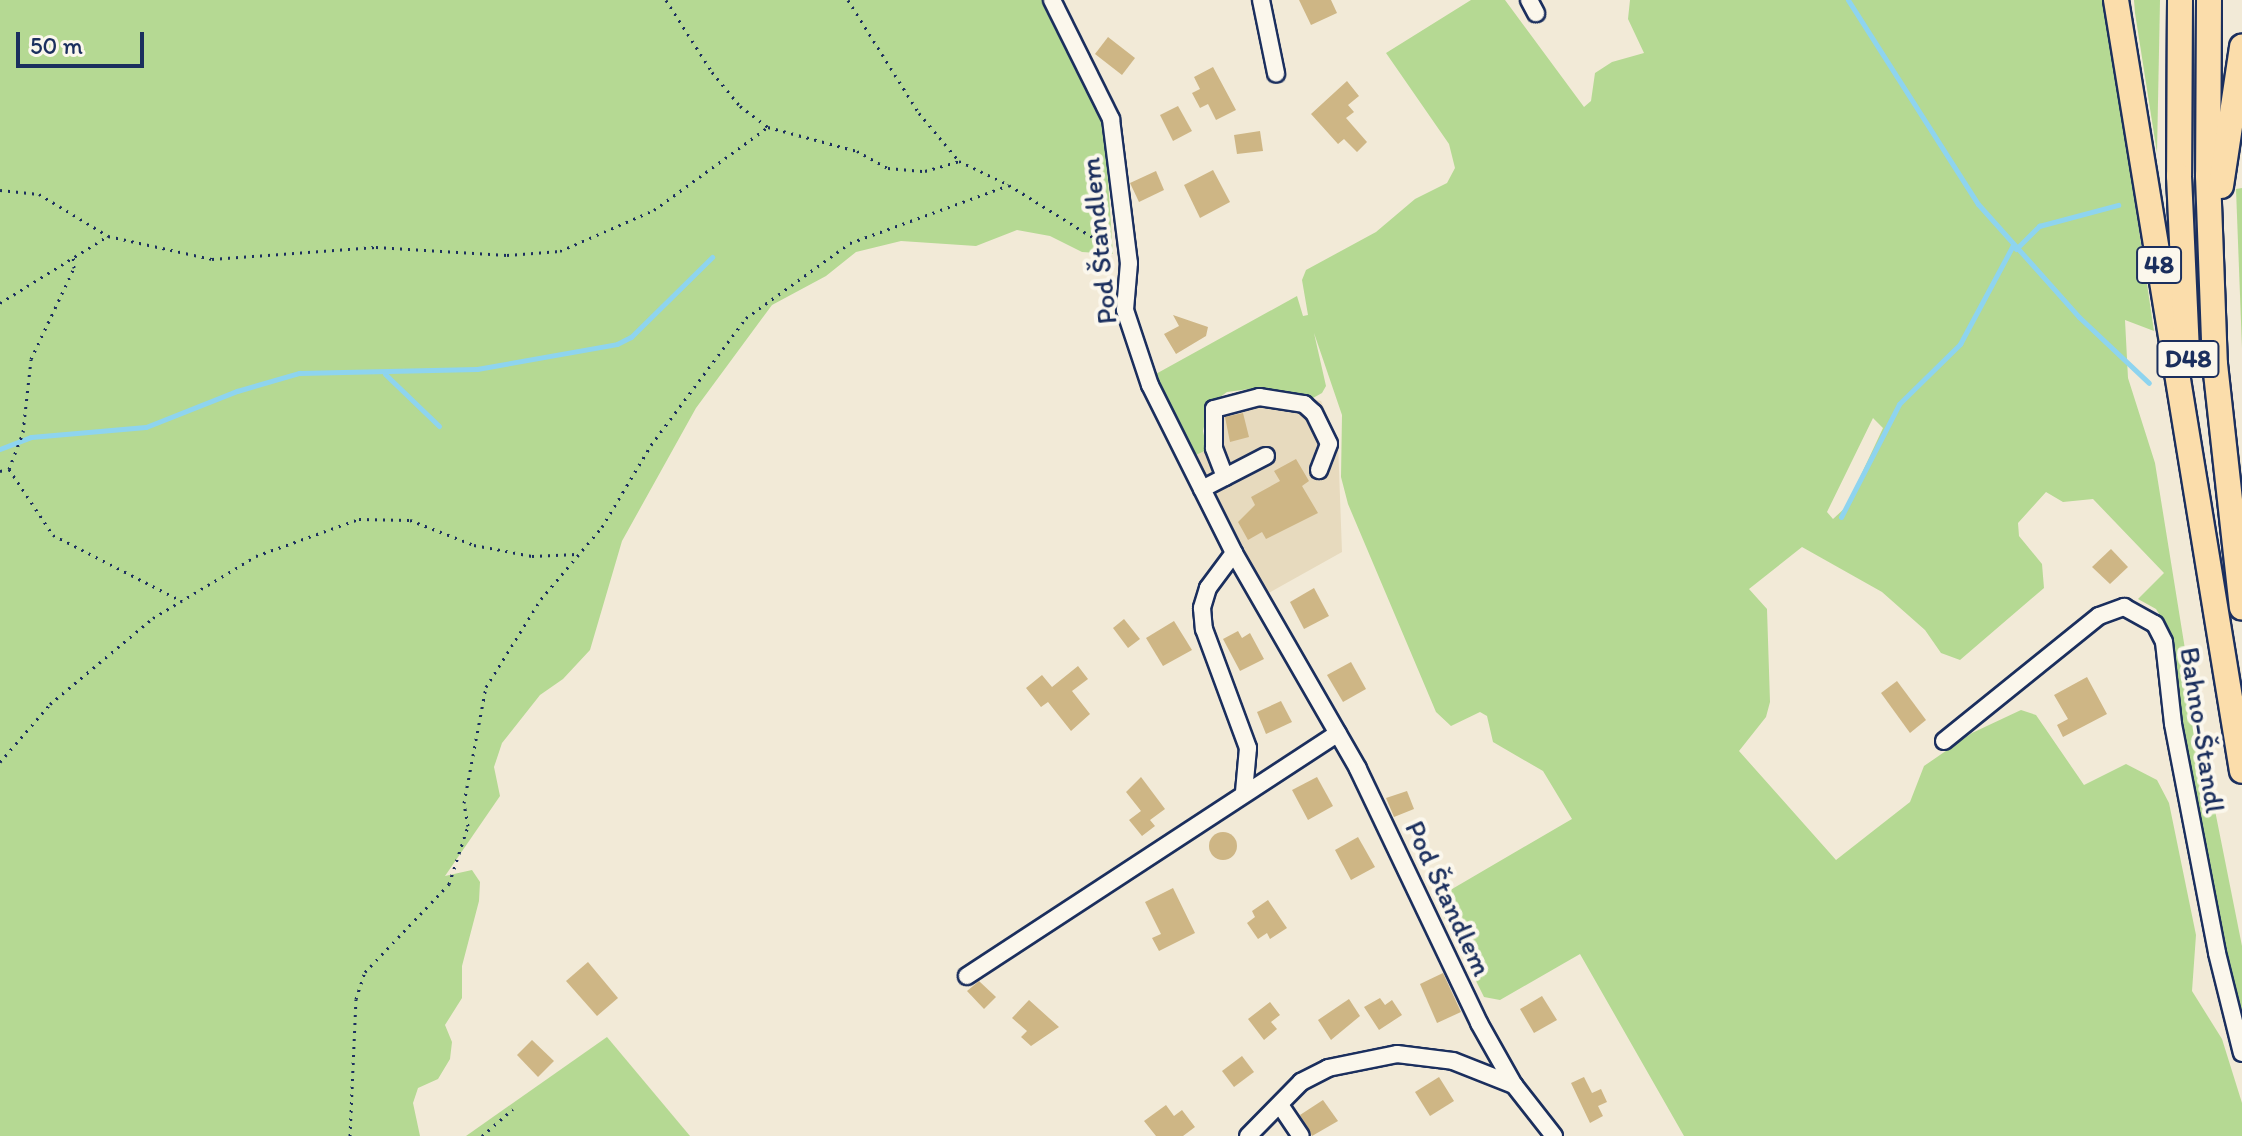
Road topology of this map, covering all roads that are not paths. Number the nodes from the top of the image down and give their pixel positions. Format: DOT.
graph roads {
  1 [pos="1261,0"];
  2 [pos="2116,0"];
  3 [pos="2180,0"];
  4 [pos="2209,0"];
  5 [pos="1058,3"];
  6 [pos="2242,47"];
  7 [pos="1276,73"];
  8 [pos="2215,364"];
  9 [pos="1266,456"];
  10 [pos="1319,470"];
  11 [pos="1225,477"];
  12 [pos="1202,489"];
  13 [pos="2204,529"];
  14 [pos="1234,553"];
  15 [pos="2242,608"];
  16 [pos="1338,733"];
  17 [pos="1944,741"];
  18 [pos="2242,771"];
  19 [pos="1244,792"];
  20 [pos="967,976"];
  21 [pos="2242,1053"];
  22 [pos="1514,1085"];
  23 [pos="1280,1105"];
  24 [pos="1248,1136"];
  25 [pos="1301,1136"];
  26 [pos="1554,1136"];
  1 -- 7 [label="street"];
  2 -- 13 [label="highway, 48"];
  3 -- 13 [label="highway, D48"];
  4 -- 8 [label="highway, D48"];
  5 -- 12 [label="street, Pod Štandlem"];
  6 -- 8 [label="highway"];
  8 -- 15 [label="highway, D48"];
  9 -- 11 [label="street"];
  10 -- 11 [label="street"];
  11 -- 12 [label="street"];
  12 -- 14 [label="street, Pod Štandlem"];
  13 -- 18 [label="highway, D48"];
  14 -- 16 [label="street, Pod Štandlem"];
  14 -- 19 [label="street"];
  16 -- 19 [label="street"];
  16 -- 22 [label="street, Pod Štandlem"];
  17 -- 21 [label="street, Bahno-Štandl"];
  19 -- 20 [label="street"];
  22 -- 23 [label="street"];
  22 -- 26 [label="street, Pod Štandlem"];
  23 -- 24 [label="street"];
  23 -- 25 [label="street"];
}
